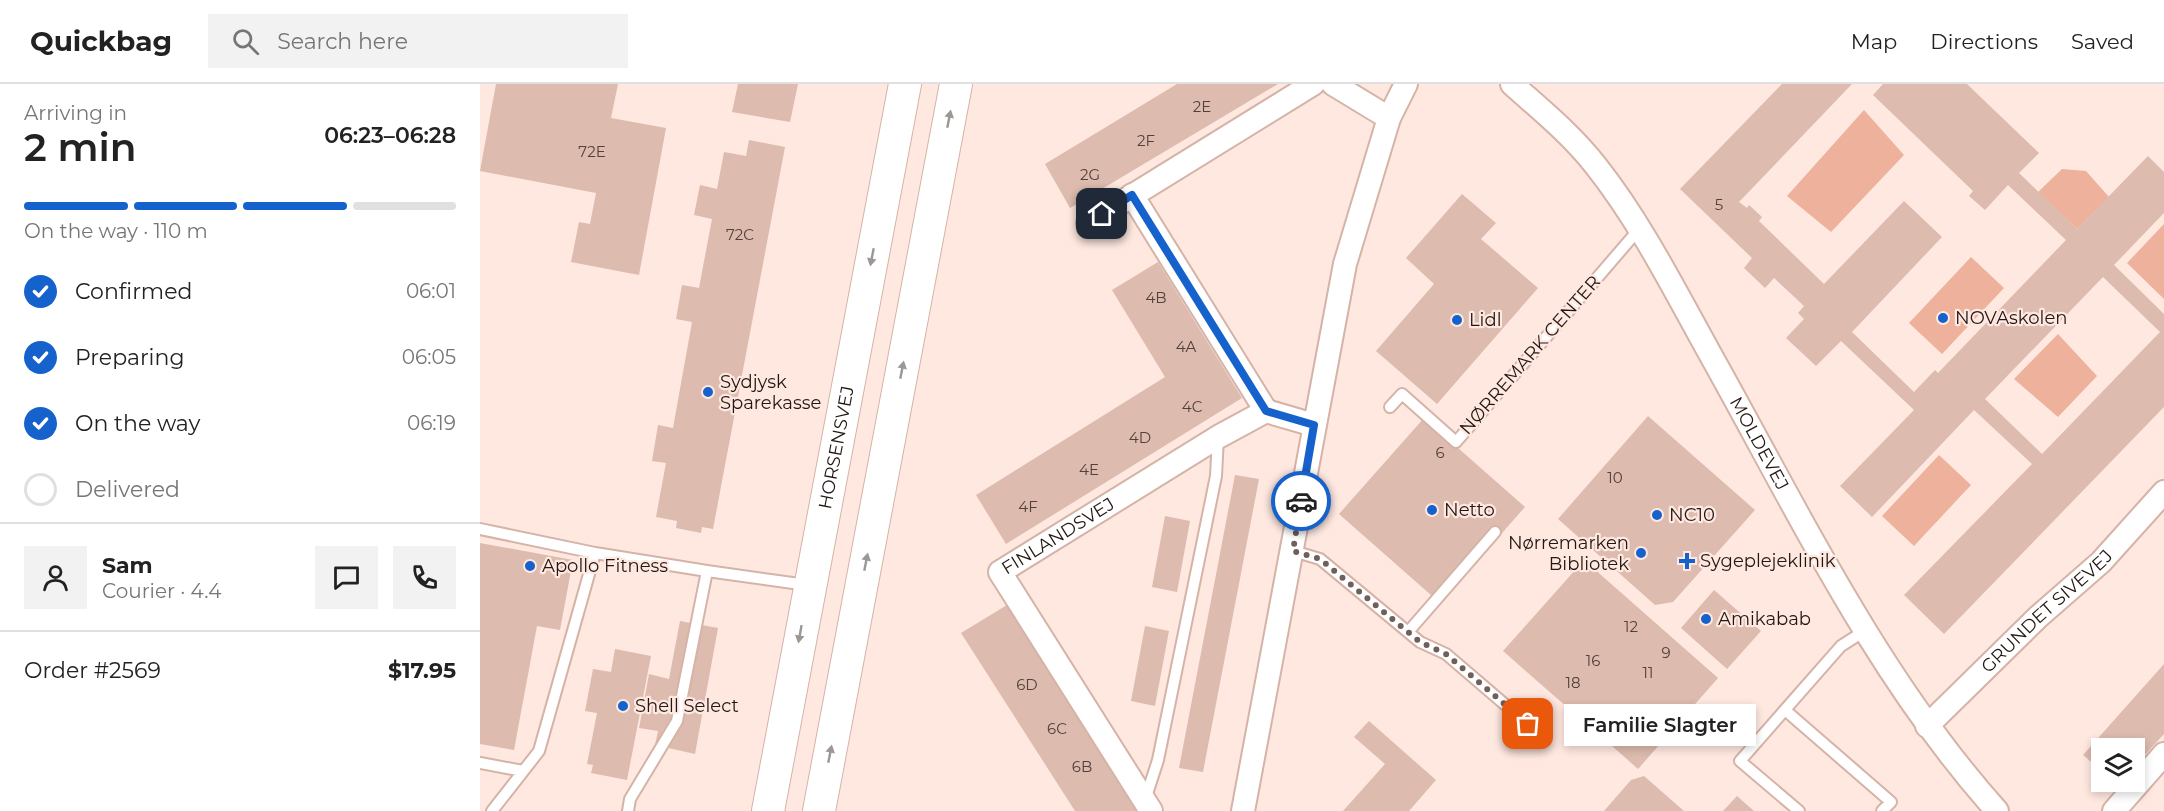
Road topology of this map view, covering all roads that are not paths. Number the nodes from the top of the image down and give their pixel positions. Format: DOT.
graph roads {
  1 [pos="905,84"];
  2 [pos="924,84"];
  3 [pos="956,84"];
  4 [pos="1313,84"];
  5 [pos="1333,84"];
  6 [pos="1406,84"];
  7 [pos="1512,84"];
  8 [pos="1389,118"];
  9 [pos="1132,195"];
  10 [pos="883,200"];
  11 [pos="1088,223"];
  12 [pos="1640,228"];
  13 [pos="1390,407"];
  14 [pos="1266,411"];
  15 [pos="1314,425"];
  16 [pos="1218,437"];
  17 [pos="2164,492"];
  18 [pos="480,529"];
  19 [pos="1495,532"];
  20 [pos="1293,551"];
  21 [pos="595,553"];
  22 [pos="707,571"];
  23 [pos="808,585"];
  24 [pos="1866,630"];
  25 [pos="1408,632"];
  26 [pos="1785,710"];
  27 [pos="785,723"];
  28 [pos="1927,726"];
  29 [pos="1544,738"];
  30 [pos="2164,754"];
  31 [pos="480,763"];
  32 [pos="524,771"];
  33 [pos="1147,807"];
  34 [pos="480,808"];
  35 [pos="484,811"];
  36 [pos="492,811"];
  37 [pos="628,811"];
  38 [pos="768,811"];
  39 [pos="789,811"];
  40 [pos="819,811"];
  41 [pos="1243,811"];
  42 [pos="1799,811"];
  43 [pos="1882,811"];
  44 [pos="1997,811"];
  45 [pos="2114,811"];
  1 -- 10 [label="main road, HORSENSVEJ"];
  2 -- 10 [label="main road"];
  40 -- 3 [label="main road, one-way"];
  4 -- 9 [label="street"];
  5 -- 8 [label="street"];
  6 -- 8 [label="street"];
  7 -- 12 [label="street, MOLDEVEJ"];
  8 -- 15 [label="street"];
  9 -- 11 [label="street"];
  9 -- 14 [label="street"];
  10 -- 23 [label="main road, HORSENSVEJ, one-way"];
  12 -- 13 [label="lane, NØRREMARK CENTER"];
  12 -- 24 [label="street, MOLDEVEJ"];
  14 -- 15 [label="street"];
  14 -- 16 [label="street, FINLANDSVEJ"];
  15 -- 20 [label="street"];
  16 -- 33 [label="lane"];
  16 -- 33 [label="street, FINLANDSVEJ"];
  17 -- 28 [label="street, GRUNDET SIVEVEJ"];
  18 -- 21 [label="lane"];
  19 -- 25 [label="lane"];
  20 -- 25 [label="lane"];
  20 -- 41 [label="street"];
  21 -- 22 [label="lane"];
  21 -- 32 [label="lane"];
  22 -- 23 [label="lane"];
  22 -- 37 [label="lane"];
  23 -- 27 [label="main road, HORSENSVEJ, one-way"];
  24 -- 26 [label="lane"];
  24 -- 28 [label="street, MOLDEVEJ"];
  25 -- 29 [label="lane"];
  26 -- 42 [label="lane"];
  26 -- 43 [label="lane"];
  27 -- 38 [label="main road, HORSENSVEJ"];
  27 -- 39 [label="main road"];
  28 -- 44 [label="street, MOLDEVEJ"];
  30 -- 45 [label="street"];
  31 -- 32 [label="lane"];
  32 -- 36 [label="lane"];
  34 -- 35 [label="lane"];
}
